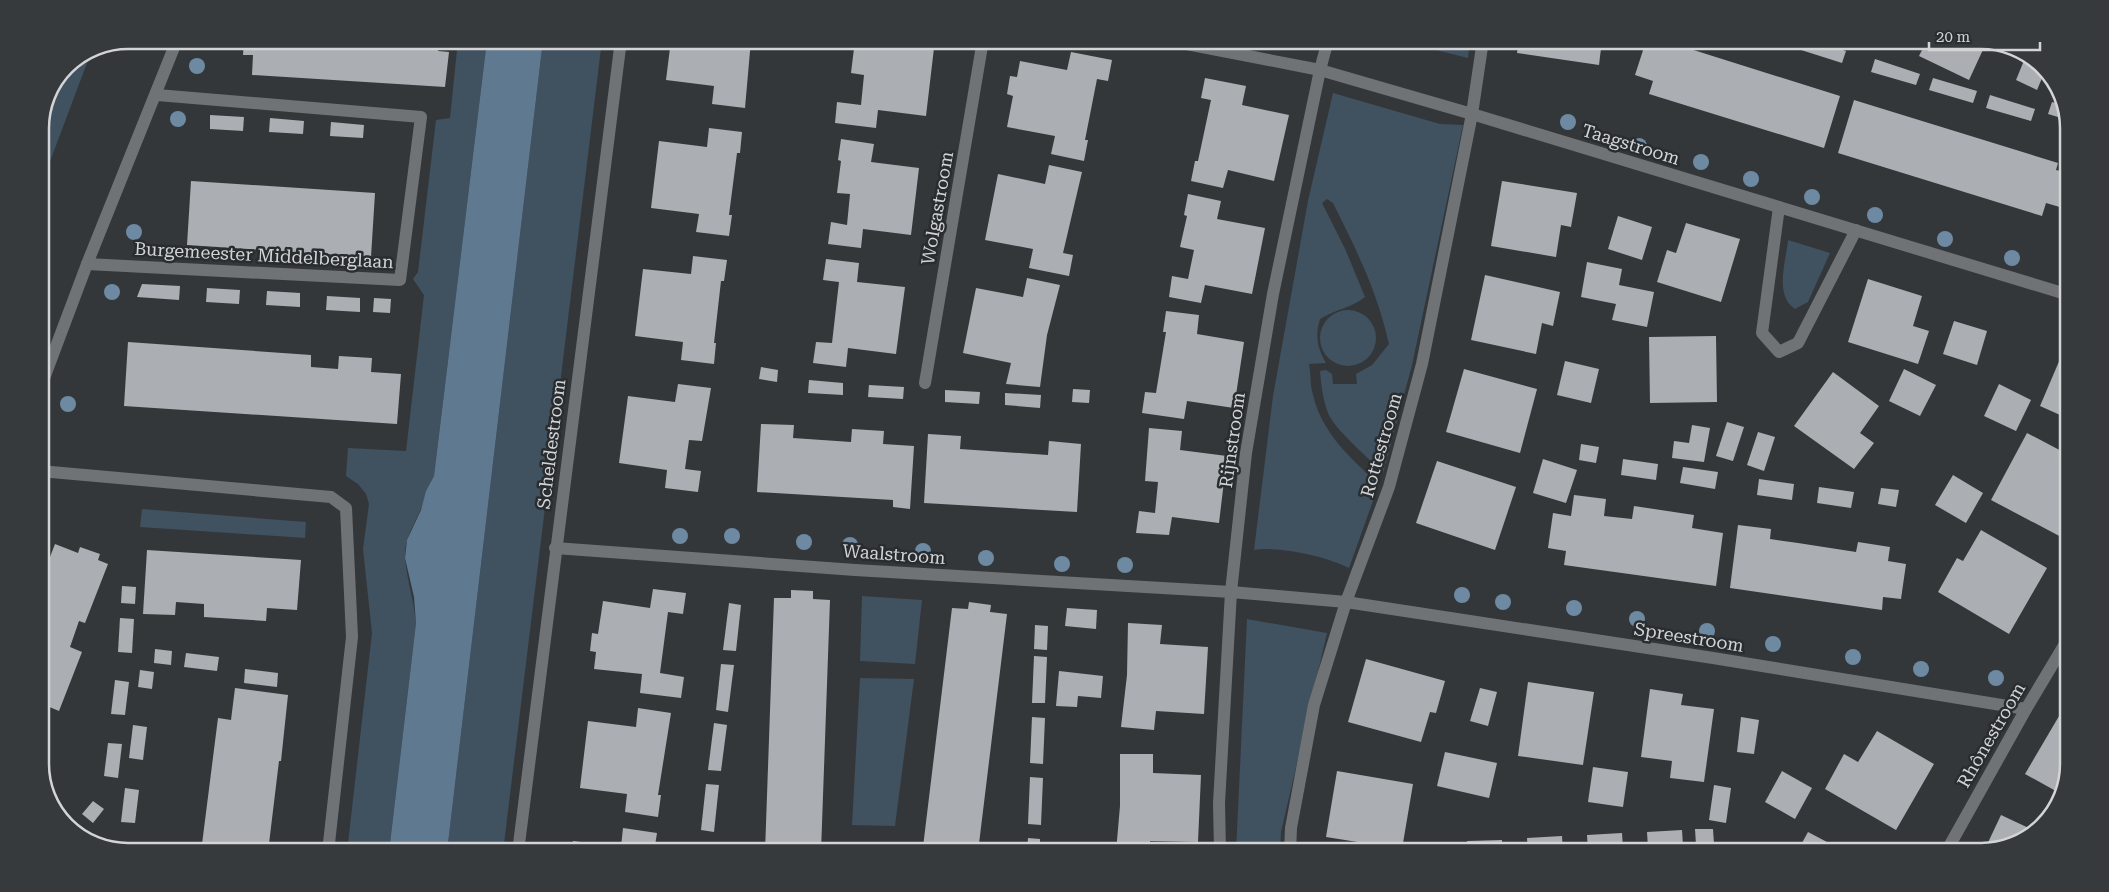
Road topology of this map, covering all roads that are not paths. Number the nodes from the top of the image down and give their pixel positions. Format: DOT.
graph roads {
  1 [pos="175,49"];
  2 [pos="620,49"];
  3 [pos="981,49"];
  4 [pos="1212,49"];
  5 [pos="1326,49"];
  6 [pos="1482,49"];
  7 [pos="1320,70"];
  8 [pos="157,95"];
  9 [pos="1472,114"];
  10 [pos="1779,207"];
  11 [pos="1856,230"];
  12 [pos="87,264"];
  13 [pos="2060,292"];
  14 [pos="49,365"];
  15 [pos="925,383"];
  16 [pos="49,472"];
  17 [pos="555,548"];
  18 [pos="1231,592"];
  19 [pos="1346,602"];
  20 [pos="2060,652"];
  21 [pos="2026,709"];
  22 [pos="329,843"];
  23 [pos="519,843"];
  24 [pos="1220,843"];
  25 [pos="1290,843"];
  26 [pos="1951,843"];
  1 -- 8 [label="street"];
  2 -- 17 [label="street, Scheldestroom"];
  3 -- 15 [label="street, Wolgastroom"];
  4 -- 7 [label="street"];
  5 -- 7 [label="street, Rijnstroom"];
  6 -- 9 [label="street, Rottestroom"];
  7 -- 9 [label="street, Taagstroom"];
  7 -- 18 [label="street, Rijnstroom"];
  8 -- 12 [label="street"];
  8 -- 12 [label="street, Burgemeester Middelberglaan"];
  9 -- 10 [label="street, Taagstroom"];
  9 -- 19 [label="street, Rottestroom"];
  10 -- 11 [label="street, Taagstroom"];
  10 -- 11 [label="street"];
  11 -- 13 [label="street, Taagstroom"];
  12 -- 14 [label="street"];
  16 -- 22 [label="street"];
  17 -- 18 [label="street, Waalstroom"];
  17 -- 23 [label="street, Scheldestroom"];
  18 -- 19 [label="street, Waalstroom"];
  18 -- 24 [label="street, Rijnstroom"];
  19 -- 21 [label="street, Spreestroom"];
  19 -- 25 [label="street, Rottestroom"];
  20 -- 21 [label="street, Rhônestroom"];
  21 -- 26 [label="street, Rhônestroom"];
}
